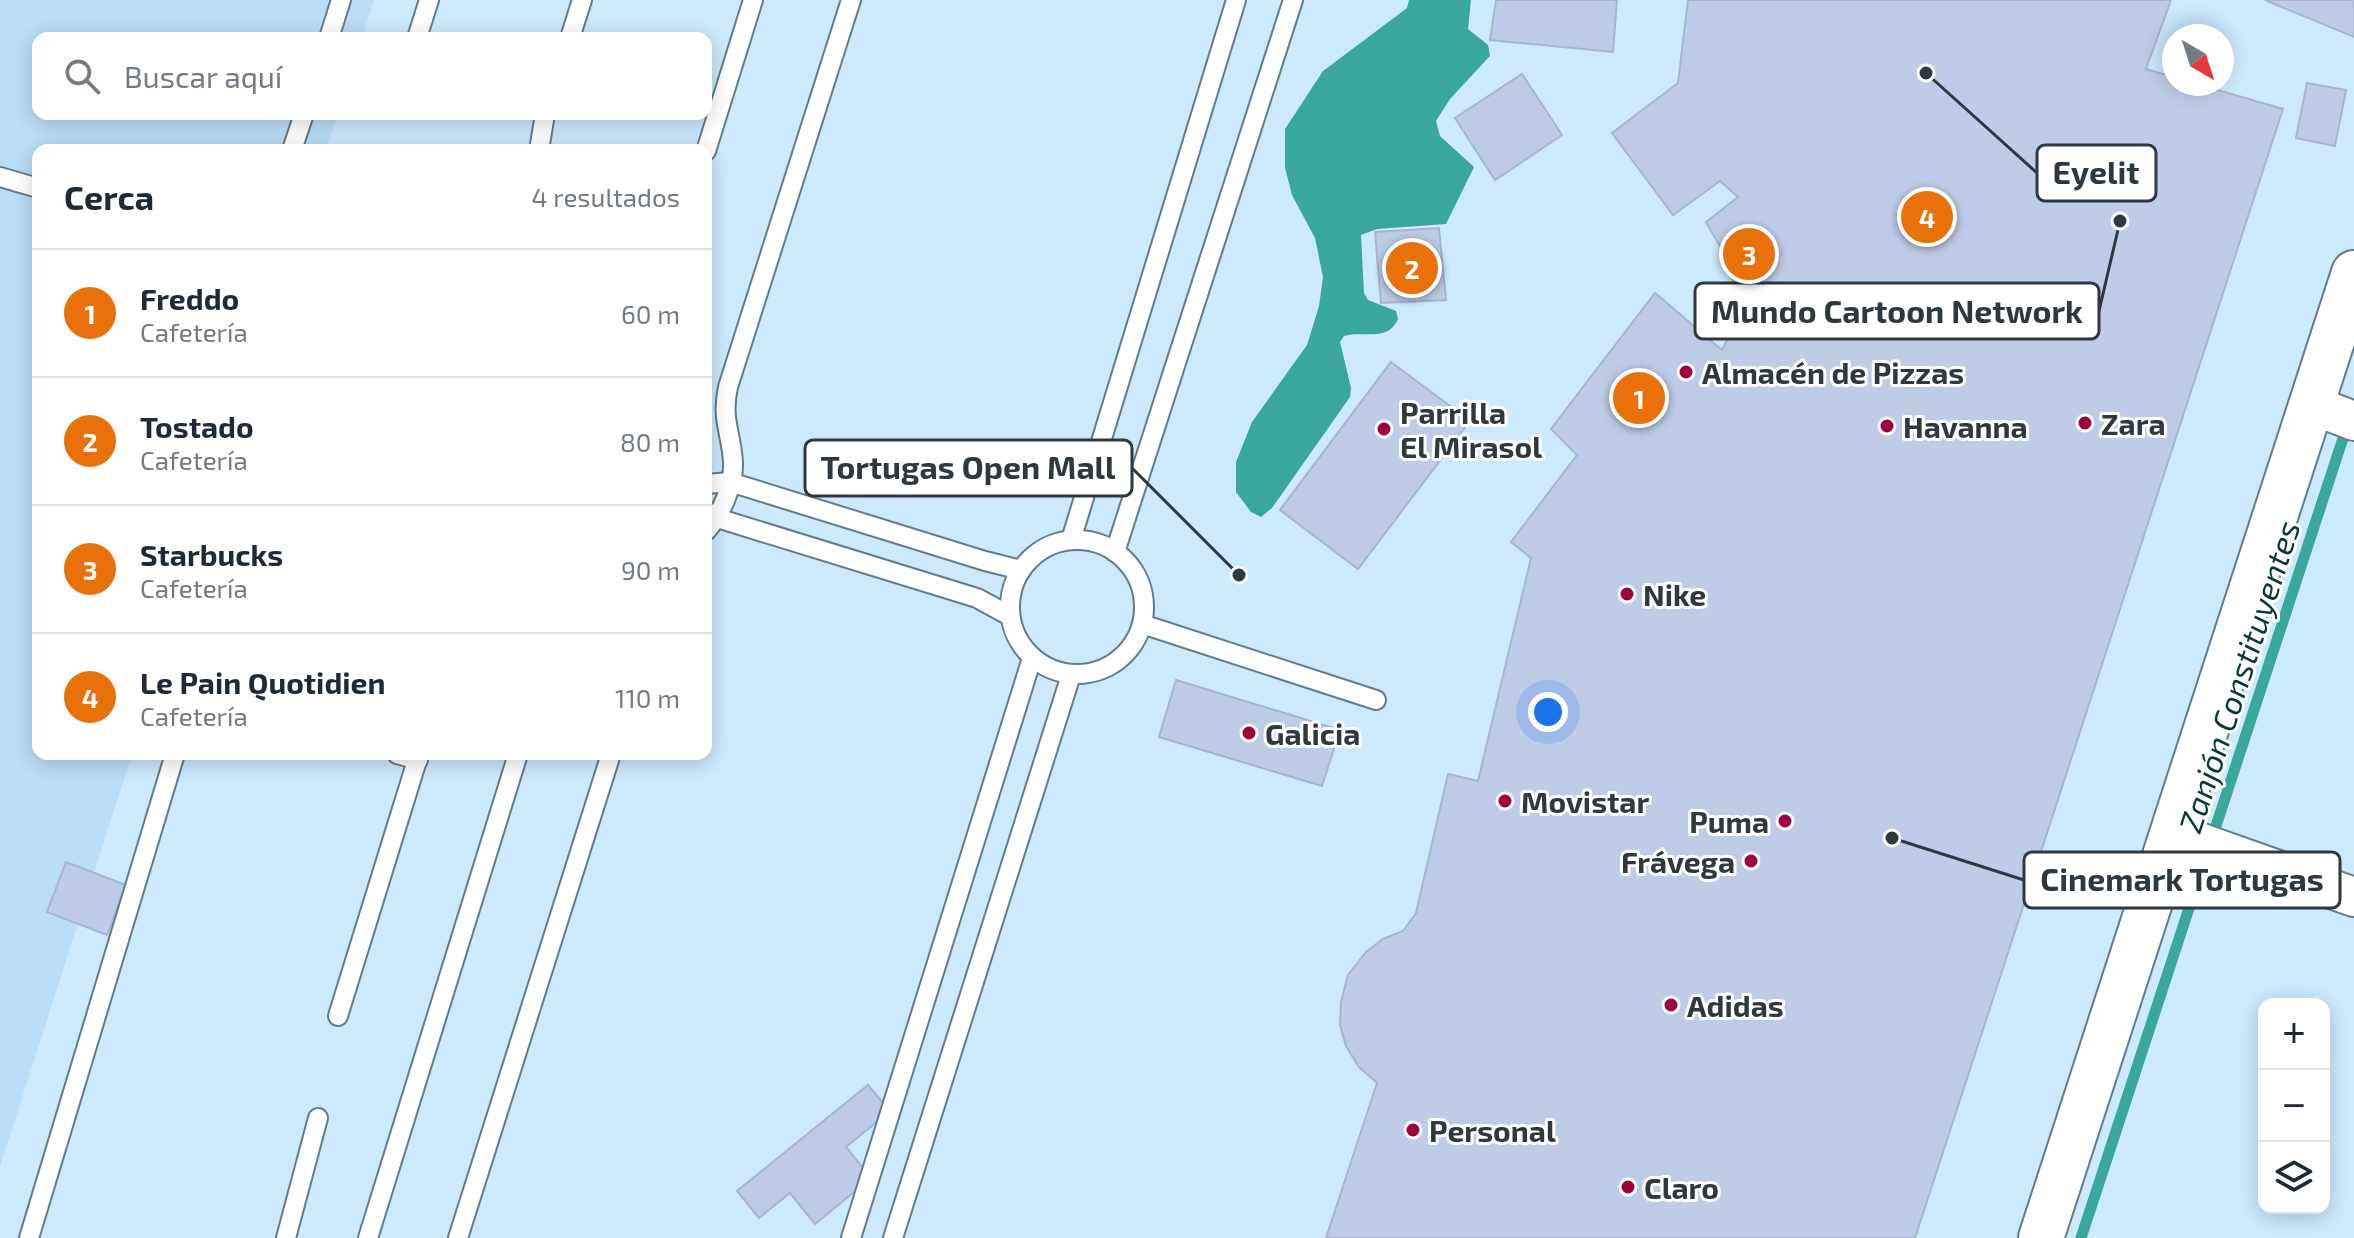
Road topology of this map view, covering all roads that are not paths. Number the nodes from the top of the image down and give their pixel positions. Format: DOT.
graph roads {
  1 [pos="341,0"];
  2 [pos="429,0"];
  3 [pos="582,0"];
  4 [pos="753,0"];
  5 [pos="851,0"];
  6 [pos="1236,0"];
  7 [pos="1293,0"];
  8 [pos="331,32"];
  9 [pos="419,32"];
  10 [pos="572,32"];
  11 [pos="302,120"];
  12 [pos="544,120"];
  13 [pos="294,144"];
  14 [pos="540,144"];
  15 [pos="708,144"];
  16 [pos="0,177"];
  17 [pos="32,186"];
  18 [pos="2354,273"];
  19 [pos="2333,413"];
  20 [pos="730,482"];
  21 [pos="712,484"];
  22 [pos="712,516"];
  23 [pos="712,521"];
  24 [pos="1071,540"];
  25 [pos="1115,552"];
  26 [pos="1021,570"];
  27 [pos="1010,616"];
  28 [pos="1142,624"];
  29 [pos="1032,658"];
  30 [pos="1071,675"];
  31 [pos="1376,700"];
  32 [pos="173,760"];
  33 [pos="417,760"];
  34 [pos="516,760"];
  35 [pos="609,760"];
  36 [pos="2184,838"];
  37 [pos="2354,897"];
  38 [pos="338,1016"];
  39 [pos="318,1118"];
  40 [pos="29,1238"];
  41 [pos="286,1238"];
  42 [pos="368,1238"];
  43 [pos="458,1238"];
  44 [pos="851,1238"];
  45 [pos="893,1238"];
  46 [pos="2041,1238"];
  1 -- 8 [label="lane"];
  2 -- 9 [label="lane"];
  3 -- 10 [label="lane"];
  4 -- 15 [label="lane"];
  5 -- 20 [label="lane"];
  6 -- 24 [label="lane"];
  7 -- 25 [label="lane"];
  11 -- 13 [label="lane"];
  12 -- 14 [label="lane"];
  16 -- 17 [label="lane"];
  18 -- 19 [label="street"];
  19 -- 36 [label="street"];
  20 -- 21 [label="lane"];
  20 -- 22 [label="lane"];
  20 -- 26 [label="lane"];
  23 -- 27 [label="lane"];
  24 -- 25 [label="lane"];
  24 -- 26 [label="lane"];
  25 -- 28 [label="lane"];
  26 -- 27 [label="lane"];
  27 -- 29 [label="lane"];
  28 -- 30 [label="lane"];
  28 -- 31 [label="lane"];
  29 -- 30 [label="lane"];
  29 -- 44 [label="lane"];
  30 -- 45 [label="lane"];
  32 -- 40 [label="lane"];
  33 -- 38 [label="lane"];
  34 -- 42 [label="lane"];
  35 -- 43 [label="lane"];
  36 -- 37 [label="street"];
  36 -- 46 [label="street"];
  39 -- 41 [label="lane"];
}
